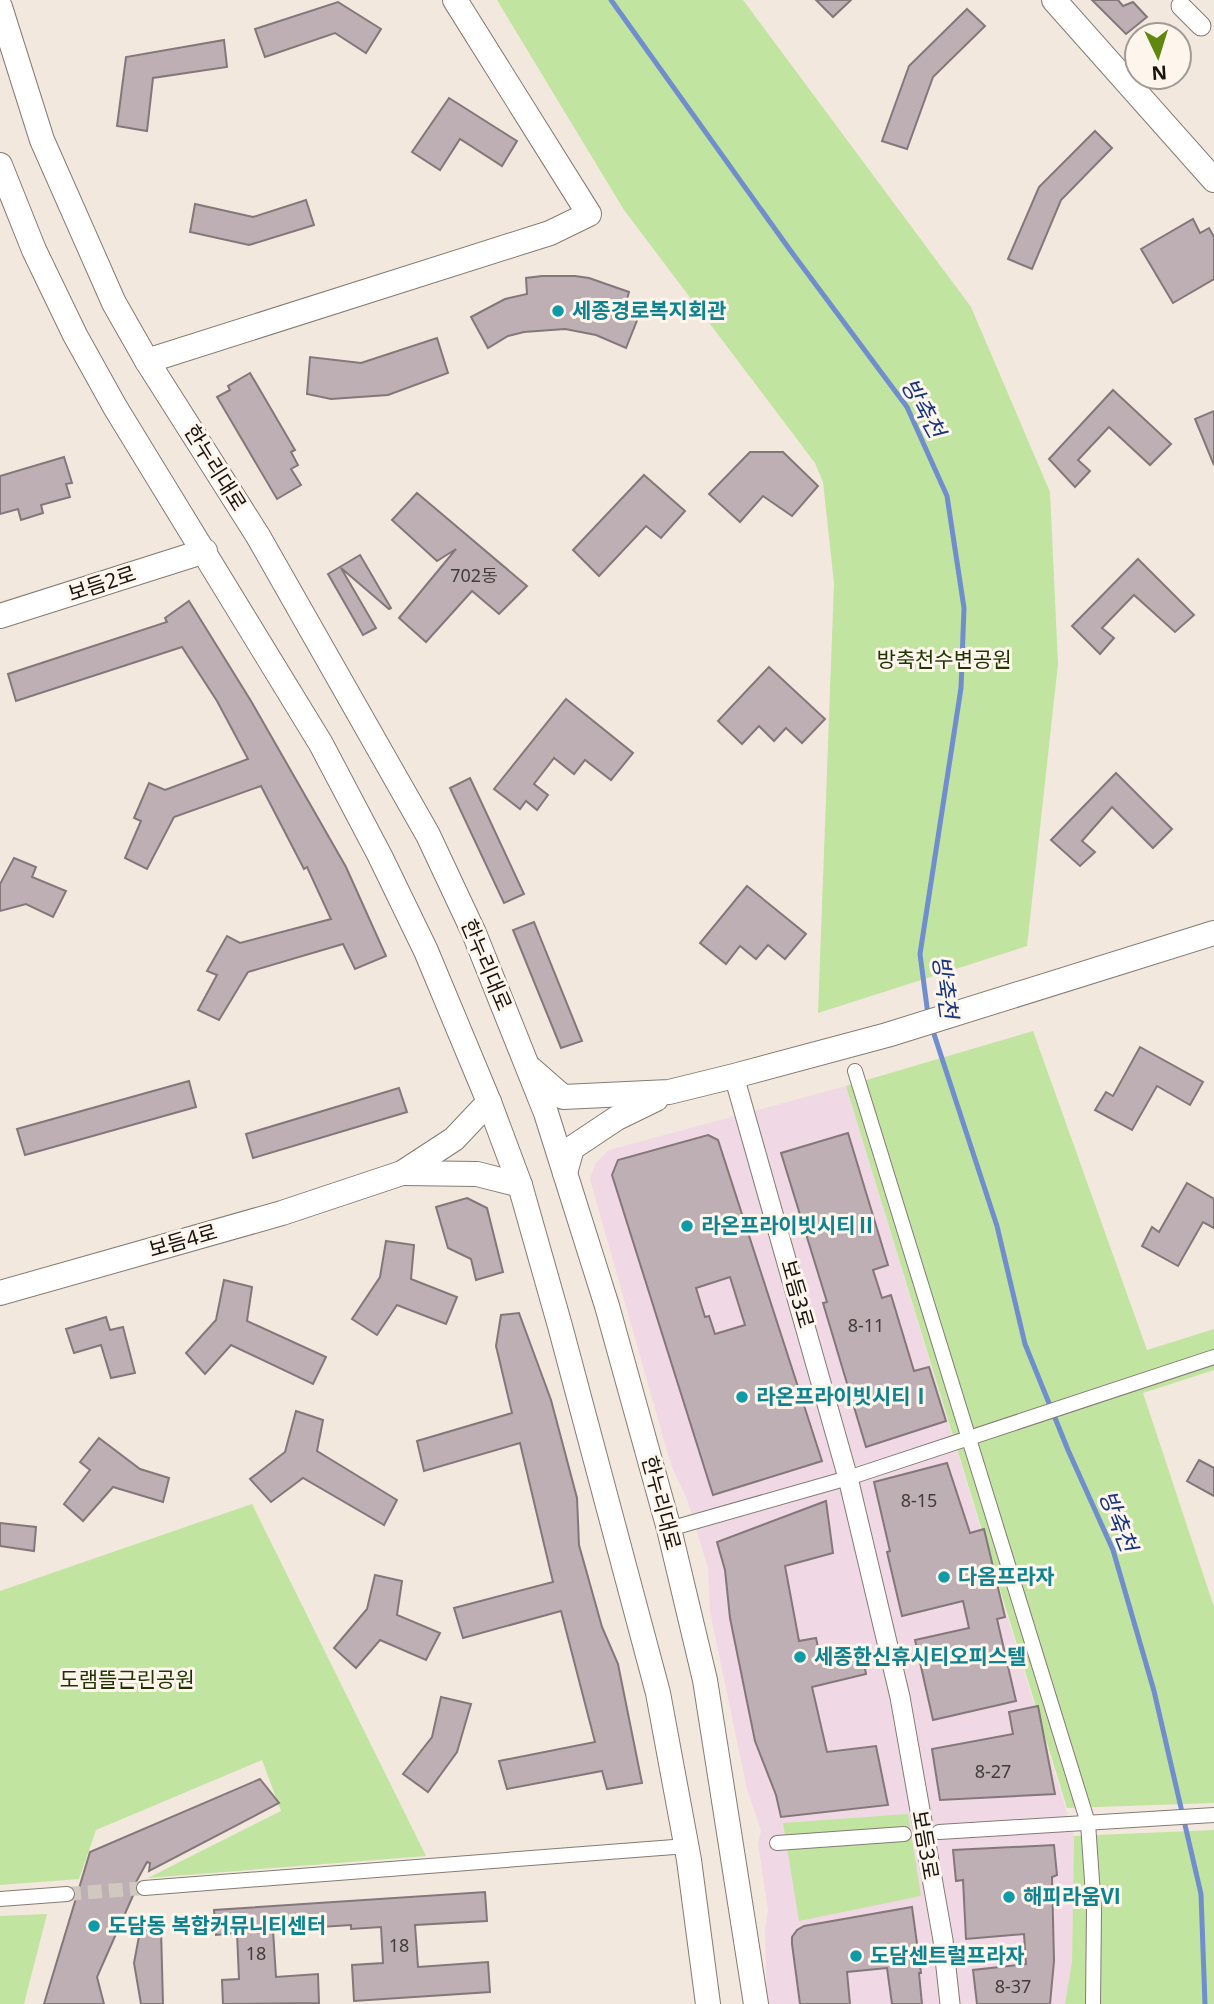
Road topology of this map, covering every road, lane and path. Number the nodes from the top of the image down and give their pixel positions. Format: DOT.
graph roads {
  1 [pos="455,0"];
  2 [pos="1054,0"];
  3 [pos="1185,2"];
  4 [pos="0,8"];
  5 [pos="1201,26"];
  6 [pos="0,165"];
  7 [pos="1214,180"];
  8 [pos="147,361"];
  9 [pos="205,551"];
  10 [pos="0,616"];
  11 [pos="1214,933"];
  12 [pos="528,1066"];
  13 [pos="856,1072"];
  14 [pos="734,1076"];
  15 [pos="669,1092"];
  16 [pos="489,1102"];
  17 [pos="402,1173"];
  18 [pos="565,1173"];
  19 [pos="520,1185"];
  20 [pos="0,1293"];
  21 [pos="1214,1357"];
  22 [pos="967,1436"];
  23 [pos="848,1478"];
  24 [pos="669,1529"];
  25 [pos="1214,1815"];
  26 [pos="1088,1823"];
  27 [pos="939,1832"];
  28 [pos="904,1834"];
  29 [pos="777,1843"];
  30 [pos="687,1846"];
  31 [pos="144,1888"];
  32 [pos="67,1894"];
  33 [pos="0,1899"];
  34 [pos="708,2004"];
  35 [pos="757,2004"];
  36 [pos="950,2004"];
  37 [pos="1093,2004"];
  1 -- 8 [label="street"];
  2 -- 7 [label="street"];
  3 -- 5 [label="street"];
  4 -- 8 [label="street, 한누리대로"];
  6 -- 9 [label="street"];
  8 -- 12 [label="street, 한누리대로"];
  9 -- 10 [label="street, 보듬2로"];
  9 -- 16 [label="street"];
  11 -- 14 [label="street"];
  12 -- 15 [label="street"];
  12 -- 18 [label="street, 한누리대로"];
  13 -- 22 [label="street"];
  14 -- 15 [label="street"];
  14 -- 23 [label="street, 보듬3로"];
  15 -- 18 [label="street"];
  16 -- 17 [label="street"];
  16 -- 19 [label="street"];
  17 -- 19 [label="street"];
  17 -- 20 [label="street, 보듬4로"];
  18 -- 24 [label="street, 한누리대로"];
  19 -- 30 [label="street"];
  21 -- 22 [label="street"];
  22 -- 23 [label="street"];
  22 -- 26 [label="street"];
  23 -- 24 [label="street"];
  23 -- 36 [label="street, 보듬3로"];
  24 -- 35 [label="street, 한누리대로"];
  25 -- 26 [label="street"];
  26 -- 27 [label="street"];
  26 -- 37 [label="street"];
  28 -- 29 [label="street"];
  30 -- 31 [label="street"];
  30 -- 34 [label="street"];
  32 -- 33 [label="street"];
}
